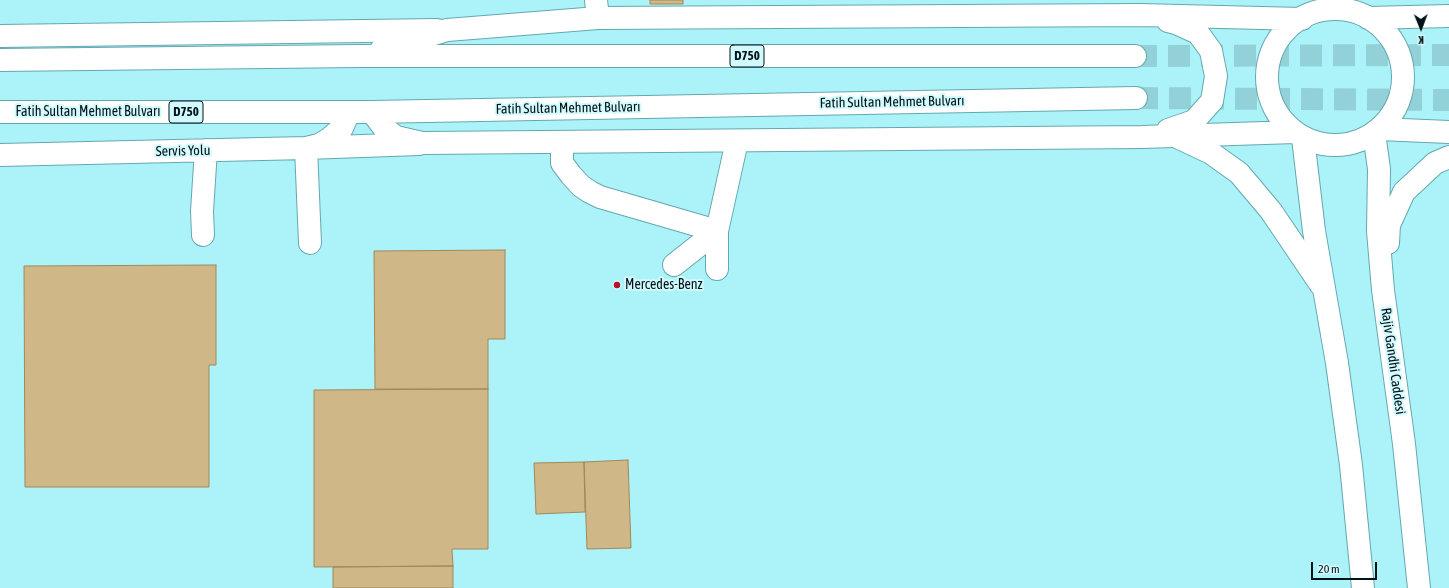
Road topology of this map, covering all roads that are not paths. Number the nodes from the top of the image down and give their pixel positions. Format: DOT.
graph roads {
  1 [pos="597,9"];
  2 [pos="1140,15"];
  3 [pos="1449,16"];
  4 [pos="1368,18"];
  5 [pos="1302,19"];
  6 [pos="446,30"];
  7 [pos="0,36"];
  8 [pos="359,56"];
  9 [pos="1135,56"];
  10 [pos="0,60"];
  11 [pos="1136,98"];
  12 [pos="0,112"];
  13 [pos="349,112"];
  14 [pos="372,112"];
  15 [pos="1376,131"];
  16 [pos="1449,132"];
  17 [pos="1299,135"];
  18 [pos="1175,136"];
  19 [pos="1142,137"];
  20 [pos="737,141"];
  21 [pos="454,143"];
  22 [pos="562,143"];
  23 [pos="306,148"];
  24 [pos="206,150"];
  25 [pos="0,155"];
  26 [pos="1449,157"];
  27 [pos="717,230"];
  28 [pos="203,236"];
  29 [pos="310,243"];
  30 [pos="674,265"];
  31 [pos="717,269"];
  32 [pos="1383,290"];
  33 [pos="1325,291"];
  34 [pos="1363,588"];
  35 [pos="1419,588"];
  1 -- 2 [label="main road"];
  1 -- 6 [label="main road"];
  2 -- 5 [label="main road"];
  2 -- 19 [label="main road"];
  3 -- 4 [label="main road"];
  4 -- 5 [label="main road"];
  4 -- 15 [label="main road"];
  5 -- 17 [label="main road"];
  6 -- 7 [label="main road"];
  6 -- 8 [label="main road"];
  8 -- 9 [label="main road, D750"];
  8 -- 10 [label="main road, D750"];
  11 -- 14 [label="main road, Fatih Sultan Mehmet Bulvarı / D750"];
  12 -- 13 [label="main road, Fatih Sultan Mehmet Bulvarı / D750"];
  13 -- 14 [label="main road, Fatih Sultan Mehmet Bulvarı / D750"];
  13 -- 23 [label="main road, Servis Yolu"];
  14 -- 21 [label="main road"];
  15 -- 16 [label="main road"];
  15 -- 17 [label="main road"];
  15 -- 32 [label="main road, Rajiv Gandhi Caddesi"];
  17 -- 18 [label="main road"];
  17 -- 33 [label="main road"];
  18 -- 19 [label="main road"];
  18 -- 33 [label="main road"];
  19 -- 20 [label="main road"];
  20 -- 22 [label="main road"];
  20 -- 27 [label="main road"];
  21 -- 22 [label="main road"];
  21 -- 23 [label="main road"];
  22 -- 27 [label="main road"];
  23 -- 24 [label="main road, Servis Yolu"];
  23 -- 29 [label="main road"];
  24 -- 25 [label="main road, Servis Yolu"];
  24 -- 28 [label="main road"];
  26 -- 32 [label="main road"];
  27 -- 30 [label="main road"];
  27 -- 31 [label="main road"];
  32 -- 35 [label="main road, Rajiv Gandhi Caddesi"];
  33 -- 34 [label="main road"];
}
